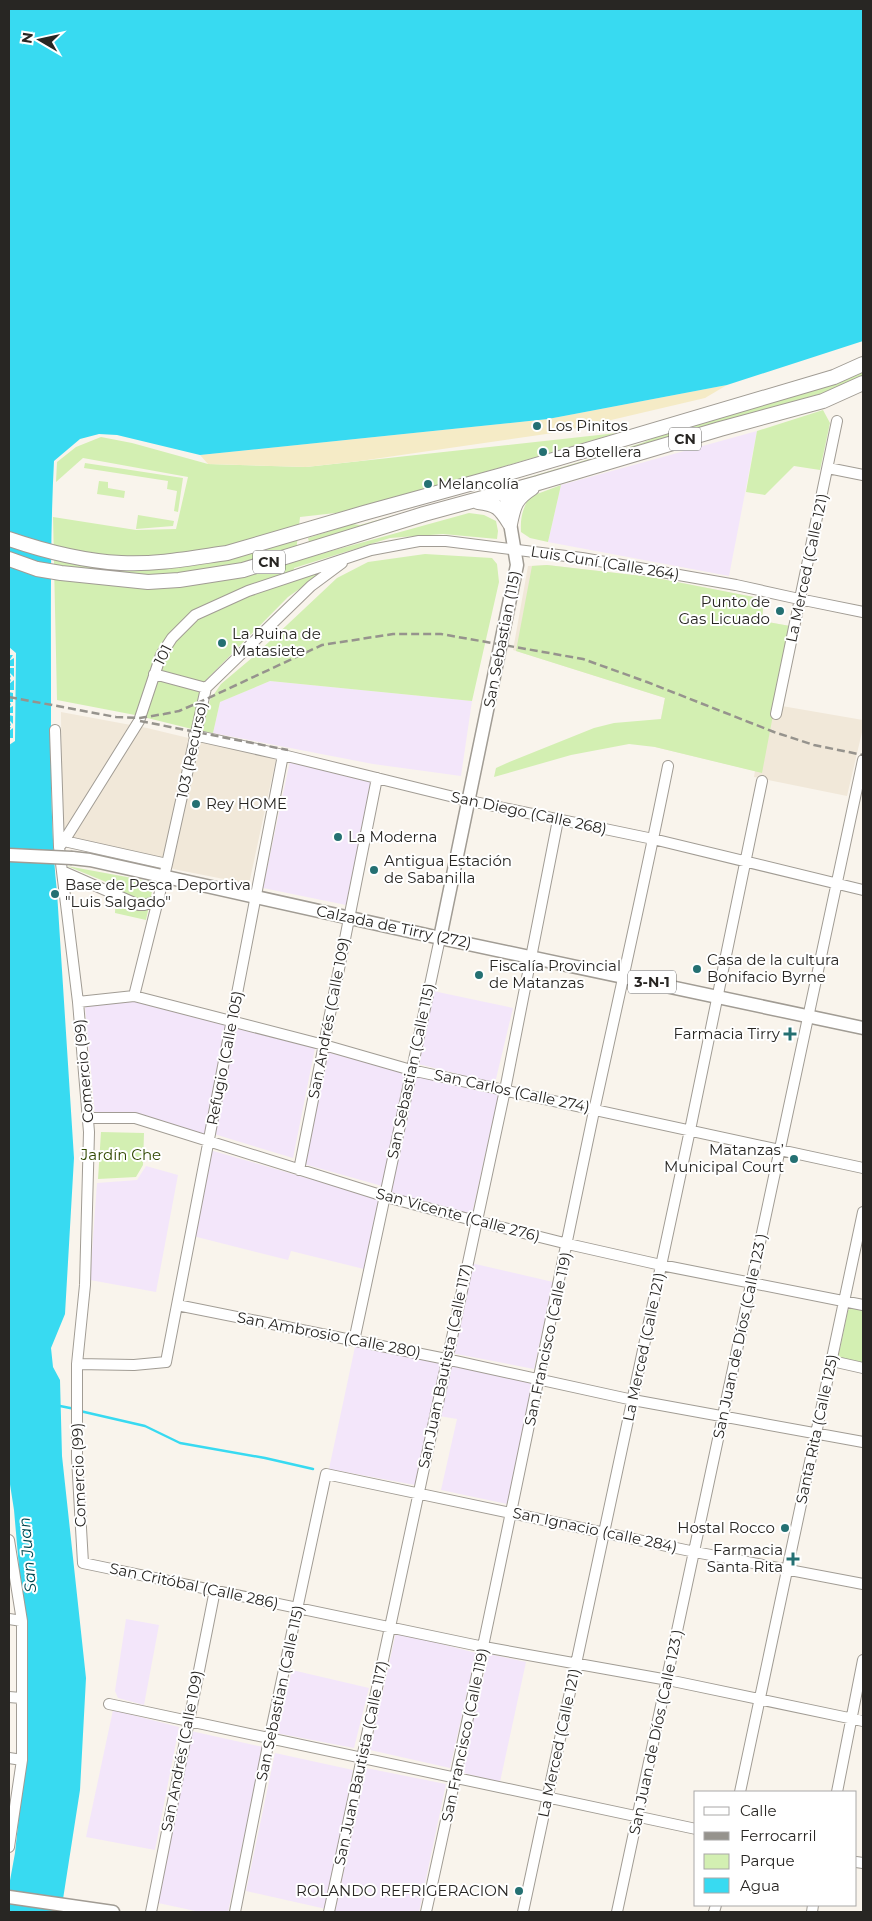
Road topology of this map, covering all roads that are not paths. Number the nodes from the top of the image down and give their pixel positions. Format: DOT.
graph roads {
  1 [pos="863,364"];
  2 [pos="863,383"];
  3 [pos="837,421"];
  4 [pos="828,468"];
  5 [pos="863,475"];
  6 [pos="502,476"];
  7 [pos="538,483"];
  8 [pos="505,492"];
  9 [pos="471,501"];
  10 [pos="510,524"];
  11 [pos="9,539"];
  12 [pos="515,550"];
  13 [pos="9,559"];
  14 [pos="346,560"];
  15 [pos="799,599"];
  16 [pos="863,612"];
  17 [pos="154,674"];
  18 [pos="206,688"];
  19 [pos="776,714"];
  20 [pos="55,730"];
  21 [pos="194,735"];
  22 [pos="283,755"];
  23 [pos="863,760"];
  24 [pos="668,766"];
  25 [pos="377,778"];
  26 [pos="762,781"];
  27 [pos="470,801"];
  28 [pos="558,820"];
  29 [pos="654,839"];
  30 [pos="62,844"];
  31 [pos="9,855"];
  32 [pos="744,861"];
  33 [pos="167,864"];
  34 [pos="62,871"];
  35 [pos="164,877"];
  36 [pos="837,885"];
  37 [pos="863,890"];
  38 [pos="256,896"];
  39 [pos="157,901"];
  40 [pos="348,918"];
  41 [pos="440,938"];
  42 [pos="530,957"];
  43 [pos="625,976"];
  44 [pos="134,996"];
  45 [pos="717,996"];
  46 [pos="78,1002"];
  47 [pos="808,1016"];
  48 [pos="232,1021"];
  49 [pos="863,1028"];
  50 [pos="324,1045"];
  51 [pos="411,1070"];
  52 [pos="504,1090"];
  53 [pos="595,1109"];
  54 [pos="87,1118"];
  55 [pos="690,1130"];
  56 [pos="208,1142"];
  57 [pos="780,1150"];
  58 [pos="863,1168"];
  59 [pos="299,1170"];
  60 [pos="384,1196"];
  61 [pos="863,1212"];
  62 [pos="476,1221"];
  63 [pos="568,1244"];
  64 [pos="661,1265"];
  65 [pos="752,1283"];
  66 [pos="844,1301"];
  67 [pos="177,1305"];
  68 [pos="863,1305"];
  69 [pos="354,1340"];
  70 [pos="446,1359"];
  71 [pos="832,1361"];
  72 [pos="77,1364"];
  73 [pos="863,1368"];
  74 [pos="539,1380"];
  75 [pos="633,1400"];
  76 [pos="723,1416"];
  77 [pos="816,1433"];
  78 [pos="863,1442"];
  79 [pos="326,1474"];
  80 [pos="418,1493"];
  81 [pos="512,1512"];
  82 [pos="604,1532"];
  83 [pos="9,1540"];
  84 [pos="694,1552"];
  85 [pos="83,1563"];
  86 [pos="786,1569"];
  87 [pos="863,1584"];
  88 [pos="215,1590"];
  89 [pos="298,1608"];
  90 [pos="9,1619"];
  91 [pos="22,1621"];
  92 [pos="390,1627"];
  93 [pos="484,1647"];
  94 [pos="863,1660"];
  95 [pos="576,1664"];
  96 [pos="668,1680"];
  97 [pos="9,1697"];
  98 [pos="21,1698"];
  99 [pos="758,1699"];
  100 [pos="108,1704"];
  101 [pos="852,1719"];
  102 [pos="188,1721"];
  103 [pos="863,1721"];
  104 [pos="270,1740"];
  105 [pos="9,1758"];
  106 [pos="362,1759"];
  107 [pos="22,1760"];
  108 [pos="456,1778"];
  109 [pos="740,1791"];
  110 [pos="837,1791"];
  111 [pos="548,1797"];
  112 [pos="638,1817"];
  113 [pos="694,1829"];
  114 [pos="9,1848"];
  115 [pos="9,1897"];
  116 [pos="113,1912"];
  117 [pos="151,1912"];
  118 [pos="235,1912"];
  119 [pos="329,1912"];
  120 [pos="426,1912"];
  121 [pos="523,1912"];
  122 [pos="618,1912"];
  1 -- 6 [label="highway, CN"];
  2 -- 7 [label="highway, CN"];
  3 -- 4 [label="street, La Merced (Calle 121)"];
  4 -- 5 [label="street"];
  4 -- 15 [label="street, La Merced (Calle 121)"];
  6 -- 8 [label="main road, San Sebastian (115)"];
  6 -- 11 [label="highway, CN"];
  7 -- 8 [label="highway, CN"];
  7 -- 10 [label="highway"];
  8 -- 9 [label="highway, CN"];
  8 -- 10 [label="main road, San Sebastian (115)"];
  9 -- 10 [label="highway"];
  9 -- 13 [label="highway, CN"];
  10 -- 12 [label="main road, San Sebastian (115)"];
  12 -- 14 [label="street, Luis Cuní (Calle 264)"];
  12 -- 15 [label="street, Luis Cuní (Calle 264)"];
  12 -- 27 [label="main road, San Sebastian (115)"];
  14 -- 17 [label="street, 101"];
  14 -- 18 [label="street, 103 (Recurso)"];
  15 -- 16 [label="street, Luis Cuní (Calle 264)"];
  15 -- 19 [label="street, La Merced (Calle 121)"];
  17 -- 18 [label="street"];
  17 -- 30 [label="street, 101"];
  18 -- 21 [label="street, 103 (Recurso)"];
  20 -- 30 [label="street, Comercio (99)"];
  21 -- 22 [label="street, San Diego (Calle 268)"];
  21 -- 33 [label="street, 103 (Recurso)"];
  22 -- 25 [label="street, San Diego (Calle 268)"];
  22 -- 38 [label="street, Refugio (Calle 105)"];
  23 -- 36 [label="street, San Juan de Díos (Calle 123 )"];
  24 -- 29 [label="street, San Francisco (Calle 119)"];
  25 -- 27 [label="street, San Diego (Calle 268)"];
  25 -- 40 [label="street, San Andrés (Calle 109)"];
  26 -- 32 [label="street, La Merced (Calle 121)"];
  27 -- 28 [label="street, San Diego (Calle 268)"];
  27 -- 41 [label="main road, San Sebastian (Calle 115)"];
  28 -- 29 [label="street, San Diego (Calle 268)"];
  28 -- 42 [label="street, San Juan Bautista (Calle 117)"];
  29 -- 32 [label="street, San Diego (Calle 268)"];
  29 -- 43 [label="street, San Francisco (Calle 119)"];
  30 -- 33 [label="street"];
  30 -- 34 [label="street, Comercio (99)"];
  31 -- 35 [label="main road, Calzada de Tirry (272) / 3-N-1, bridge"];
  32 -- 36 [label="street, San Diego (Calle 268)"];
  32 -- 45 [label="street, La Merced (Calle 121)"];
  33 -- 35 [label="street, 103 (Recurso)"];
  34 -- 39 [label="street"];
  34 -- 46 [label="street, Comercio (99)"];
  35 -- 38 [label="main road, Calzada de Tirry (272) / 3-N-1"];
  35 -- 39 [label="street, 103 (Recurso)"];
  36 -- 37 [label="street, San Diego (Calle 268)"];
  36 -- 47 [label="street, San Juan de Díos (Calle 123 )"];
  38 -- 40 [label="main road, Calzada de Tirry (272) / 3-N-1"];
  38 -- 48 [label="street, Refugio (Calle 105)"];
  39 -- 44 [label="street, 103 (Recurso)"];
  40 -- 41 [label="main road, Calzada de Tirry (272) / 3-N-1"];
  40 -- 50 [label="street, San Andrés (Calle 109)"];
  41 -- 42 [label="main road, Calzada de Tirry (272) / 3-N-1"];
  41 -- 51 [label="street, San Sebastian (Calle 115)"];
  42 -- 43 [label="main road, Calzada de Tirry (272) / 3-N-1"];
  42 -- 52 [label="street, San Juan Bautista (Calle 117)"];
  43 -- 45 [label="main road, Calzada de Tirry (272) / 3-N-1"];
  43 -- 53 [label="street, San Francisco (Calle 119)"];
  44 -- 46 [label="street"];
  44 -- 48 [label="street, San Carlos (Calle 274)"];
  45 -- 47 [label="main road, Calzada de Tirry (272) / 3-N-1"];
  45 -- 55 [label="street, La Merced (Calle 121)"];
  46 -- 54 [label="street, Comercio (99)"];
  47 -- 49 [label="main road, Calzada de Tirry (272) / 3-N-1"];
  47 -- 57 [label="street, San Juan de Díos (Calle 123 )"];
  48 -- 50 [label="street, San Carlos (Calle 274)"];
  48 -- 56 [label="street, Refugio (Calle 105)"];
  50 -- 51 [label="street, San Carlos (Calle 274)"];
  50 -- 59 [label="street, San Andrés (Calle 109)"];
  51 -- 52 [label="street, San Carlos (Calle 274)"];
  51 -- 60 [label="street, San Sebastian (Calle 115)"];
  52 -- 53 [label="street, San Carlos (Calle 274)"];
  52 -- 62 [label="street, San Juan Bautista (Calle 117)"];
  53 -- 55 [label="street, San Carlos (Calle 274)"];
  53 -- 63 [label="street, San Francisco (Calle 119)"];
  54 -- 56 [label="street, San Vicente (Calle 276)"];
  54 -- 72 [label="street, Comercio (99)"];
  55 -- 57 [label="street, San Carlos (Calle 274)"];
  55 -- 64 [label="street, La Merced (Calle 121)"];
  56 -- 59 [label="street, San Vicente (Calle 276)"];
  56 -- 67 [label="street, Refugio (Calle 105)"];
  57 -- 58 [label="street, San Carlos (Calle 274)"];
  57 -- 65 [label="street, San Juan de Díos (Calle 123 )"];
  59 -- 60 [label="street, San Vicente (Calle 276)"];
  60 -- 62 [label="street, San Vicente (Calle 276)"];
  60 -- 69 [label="street, San Sebastian (Calle 115)"];
  61 -- 66 [label="street, Santa Rita (Calle 125)"];
  62 -- 63 [label="street, San Vicente (Calle 276)"];
  62 -- 70 [label="street, San Juan Bautista (Calle 117)"];
  63 -- 64 [label="street, San Vicente (Calle 276)"];
  63 -- 74 [label="street, San Francisco (Calle 119)"];
  64 -- 65 [label="street, San Vicente (Calle 276)"];
  64 -- 75 [label="street, La Merced (Calle 121)"];
  65 -- 66 [label="street, San Vicente (Calle 276)"];
  65 -- 76 [label="street, San Juan de Díos (Calle 123 )"];
  66 -- 68 [label="street, San Vicente (Calle 276)"];
  66 -- 71 [label="street, Santa Rita (Calle 125)"];
  67 -- 69 [label="street, San Ambrosio (Calle 280)"];
  67 -- 72 [label="street, Refugio (Calle 105)"];
  69 -- 70 [label="street, San Ambrosio (Calle 280)"];
  70 -- 74 [label="street, San Ambrosio (Calle 280)"];
  70 -- 80 [label="street, San Juan Bautista (Calle 117)"];
  71 -- 73 [label="street"];
  71 -- 77 [label="street, Santa Rita (Calle 125)"];
  72 -- 85 [label="street, Comercio (99)"];
  74 -- 75 [label="street, San Ambrosio (Calle 280)"];
  74 -- 81 [label="street, San Francisco (Calle 119)"];
  75 -- 76 [label="street, San Ambrosio (Calle 280)"];
  75 -- 82 [label="street, La Merced (Calle 121)"];
  76 -- 77 [label="street, San Ambrosio (Calle 280)"];
  76 -- 84 [label="street, San Juan de Díos (Calle 123 )"];
  77 -- 78 [label="street, San Ambrosio (Calle 280)"];
  77 -- 86 [label="street, Santa Rita (Calle 125)"];
  79 -- 80 [label="street, San Ignacio (calle 284)"];
  79 -- 89 [label="street, San Sebastian (Calle 115)"];
  80 -- 81 [label="street, San Ignacio (calle 284)"];
  80 -- 92 [label="street, San Juan Bautista (Calle 117)"];
  81 -- 82 [label="street, San Ignacio (calle 284)"];
  81 -- 93 [label="street, San Francisco (Calle 119)"];
  82 -- 84 [label="street, San Ignacio (calle 284)"];
  82 -- 95 [label="street, La Merced (Calle 121)"];
  83 -- 91 [label="street"];
  84 -- 86 [label="street, San Ignacio (calle 284)"];
  84 -- 96 [label="street, San Juan de Díos (Calle 123 )"];
  85 -- 88 [label="street, San Critóbal (Calle 286)"];
  86 -- 87 [label="street, San Ignacio (calle 284)"];
  86 -- 99 [label="street, Santa Rita (Calle 125)"];
  88 -- 89 [label="street, San Critóbal (Calle 286)"];
  88 -- 102 [label="street, San Andrés (Calle 109)"];
  89 -- 92 [label="street, San Critóbal (Calle 286)"];
  89 -- 104 [label="street, San Sebastian (Calle 115)"];
  90 -- 91 [label="street"];
  91 -- 98 [label="street"];
  92 -- 93 [label="street, San Critóbal (Calle 286)"];
  92 -- 106 [label="street, San Juan Bautista (Calle 117)"];
  93 -- 95 [label="street, San Critóbal (Calle 286)"];
  93 -- 108 [label="street, San Francisco (Calle 119)"];
  94 -- 101 [label="street"];
  95 -- 96 [label="street, San Critóbal (Calle 286)"];
  95 -- 111 [label="street, La Merced (Calle 121)"];
  96 -- 99 [label="street, San Critóbal (Calle 286)"];
  96 -- 112 [label="street, San Juan de Díos (Calle 123 )"];
  97 -- 98 [label="street"];
  98 -- 107 [label="street"];
  99 -- 101 [label="street, San Critóbal (Calle 286)"];
  99 -- 109 [label="street, Santa Rita (Calle 125)"];
  100 -- 102 [label="street"];
  101 -- 103 [label="street, San Critóbal (Calle 286)"];
  101 -- 110 [label="street"];
  102 -- 104 [label="street"];
  102 -- 117 [label="street, San Andrés (Calle 109)"];
  104 -- 106 [label="street"];
  104 -- 118 [label="street, San Sebastian (Calle 115)"];
  105 -- 107 [label="street"];
  106 -- 108 [label="street"];
  106 -- 119 [label="street, San Juan Bautista (Calle 117)"];
  107 -- 114 [label="street"];
  108 -- 111 [label="street"];
  108 -- 120 [label="street, San Francisco (Calle 119)"];
  111 -- 112 [label="street"];
  111 -- 121 [label="street, La Merced (Calle 121)"];
  112 -- 113 [label="street"];
  112 -- 122 [label="street, San Juan de Díos (Calle 123 )"];
  115 -- 116 [label="main road"];
}
